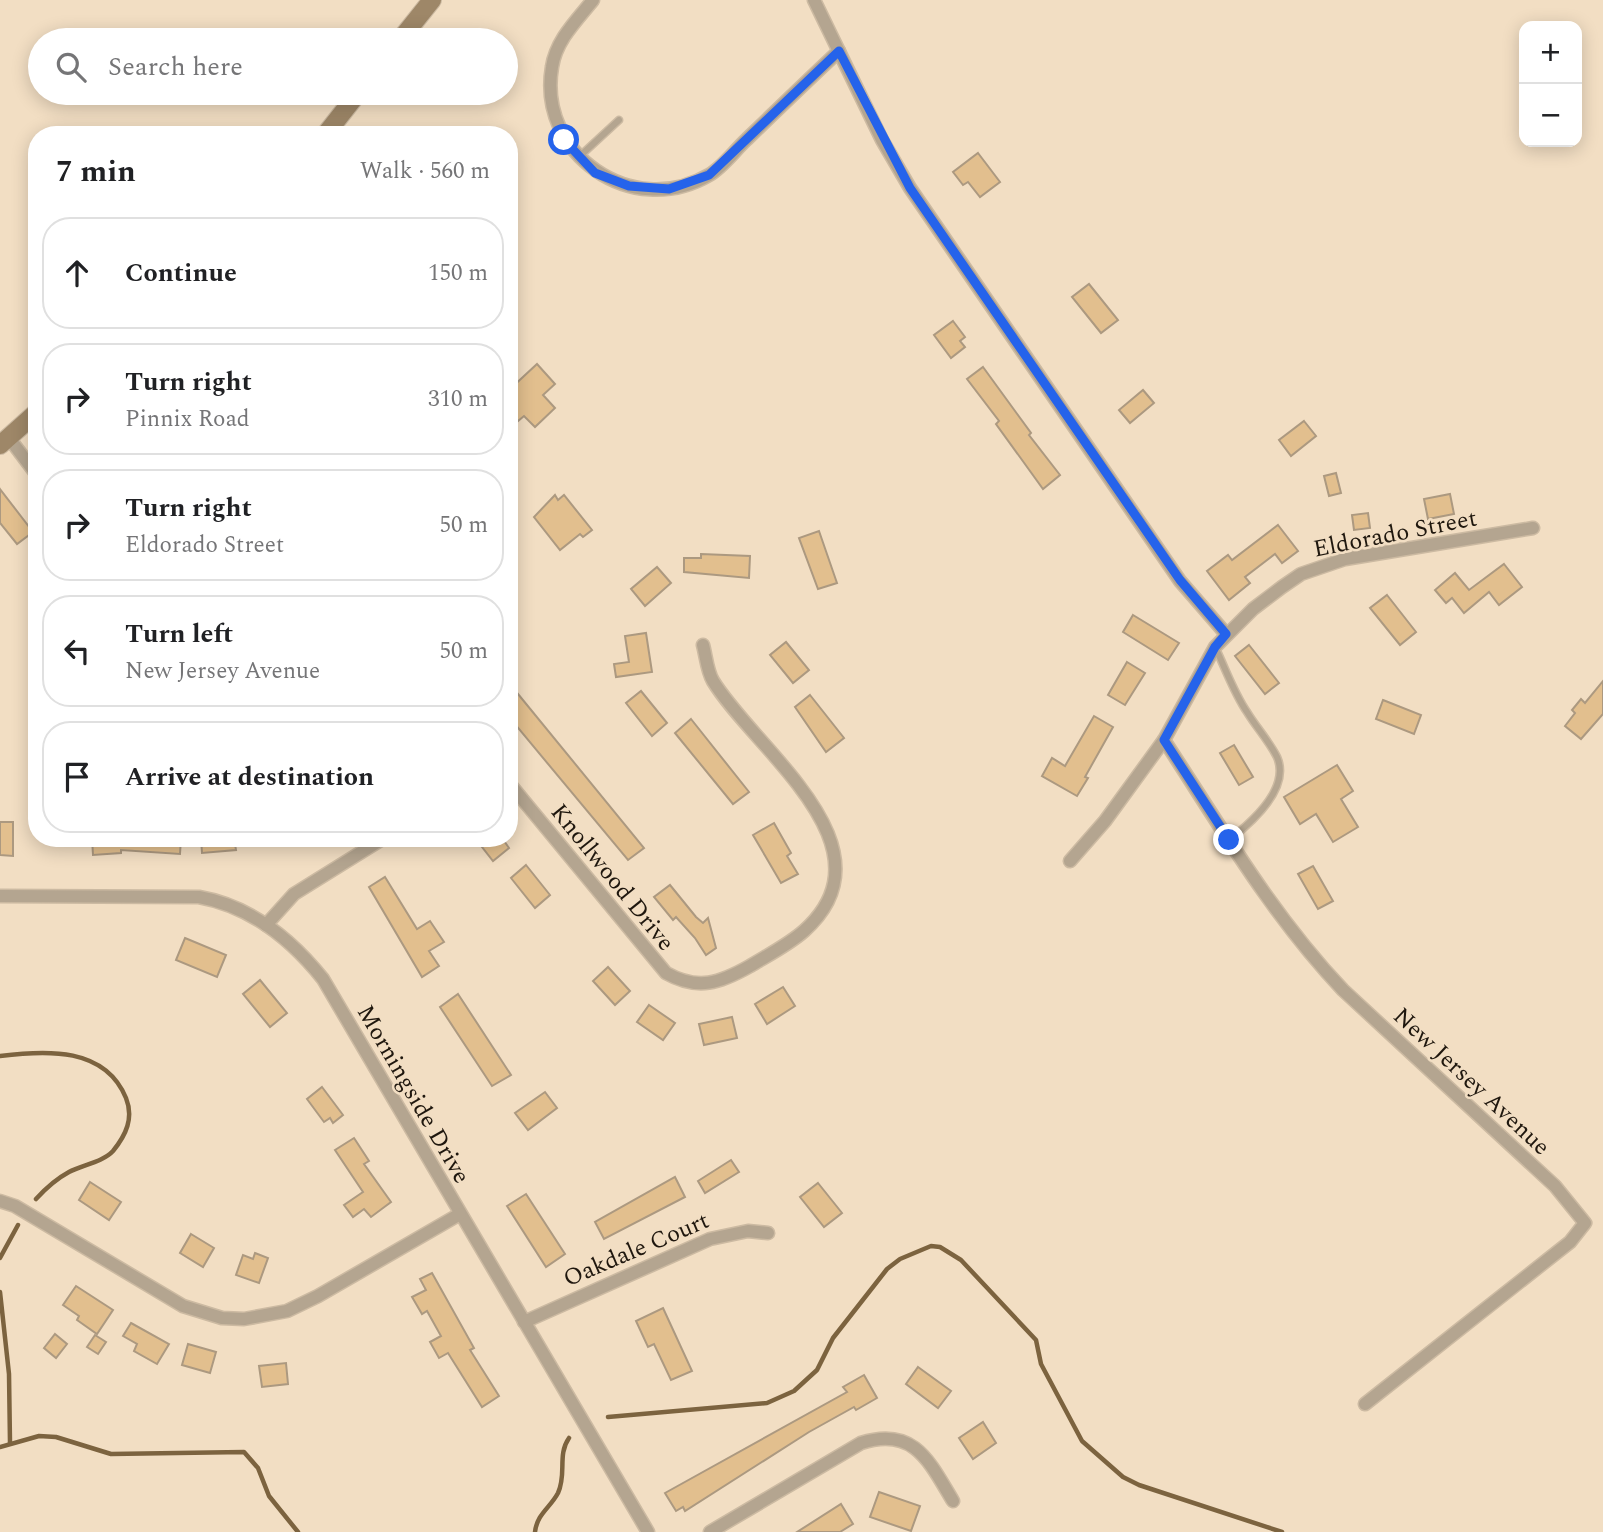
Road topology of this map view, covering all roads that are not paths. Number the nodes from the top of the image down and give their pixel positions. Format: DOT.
graph roads {
  1 [pos="432,0"];
  2 [pos="593,0"];
  3 [pos="814,0"];
  4 [pos="410,28"];
  5 [pos="839,51"];
  6 [pos="349,105"];
  7 [pos="619,120"];
  8 [pos="332,126"];
  9 [pos="579,156"];
  10 [pos="28,420"];
  11 [pos="4,441"];
  12 [pos="28,466"];
  13 [pos="1533,528"];
  14 [pos="1226,634"];
  15 [pos="703,645"];
  16 [pos="1215,647"];
  17 [pos="1164,740"];
  18 [pos="518,794"];
  19 [pos="1229,840"];
  20 [pos="370,847"];
  21 [pos="1070,861"];
  22 [pos="0,895"];
  23 [pos="266,925"];
  24 [pos="0,1201"];
  25 [pos="460,1214"];
  26 [pos="768,1233"];
  27 [pos="524,1321"];
  28 [pos="1365,1404"];
  29 [pos="953,1501"];
  30 [pos="648,1532"];
  31 [pos="710,1532"];
  1 -- 4 [label="street"];
  2 -- 9 [label="street"];
  3 -- 5 [label="street"];
  5 -- 9 [label="street"];
  5 -- 14 [label="street"];
  6 -- 8 [label="street"];
  7 -- 9 [label="lane"];
  10 -- 11 [label="street"];
  11 -- 12 [label="street"];
  13 -- 14 [label="street, Eldorado Street"];
  14 -- 16 [label="street, Eldorado Street"];
  15 -- 18 [label="street, Knollwood Drive"];
  16 -- 17 [label="street, Eldorado Street"];
  16 -- 19 [label="lane"];
  17 -- 19 [label="street, New Jersey Avenue"];
  17 -- 21 [label="street, Eldorado Street"];
  19 -- 28 [label="street, New Jersey Avenue"];
  20 -- 23 [label="street"];
  22 -- 23 [label="street, Morningside Drive"];
  23 -- 25 [label="street, Morningside Drive"];
  24 -- 25 [label="street"];
  25 -- 27 [label="street, Morningside Drive"];
  26 -- 27 [label="street, Oakdale Court"];
  27 -- 30 [label="street, Morningside Drive"];
  29 -- 31 [label="street"];
}
